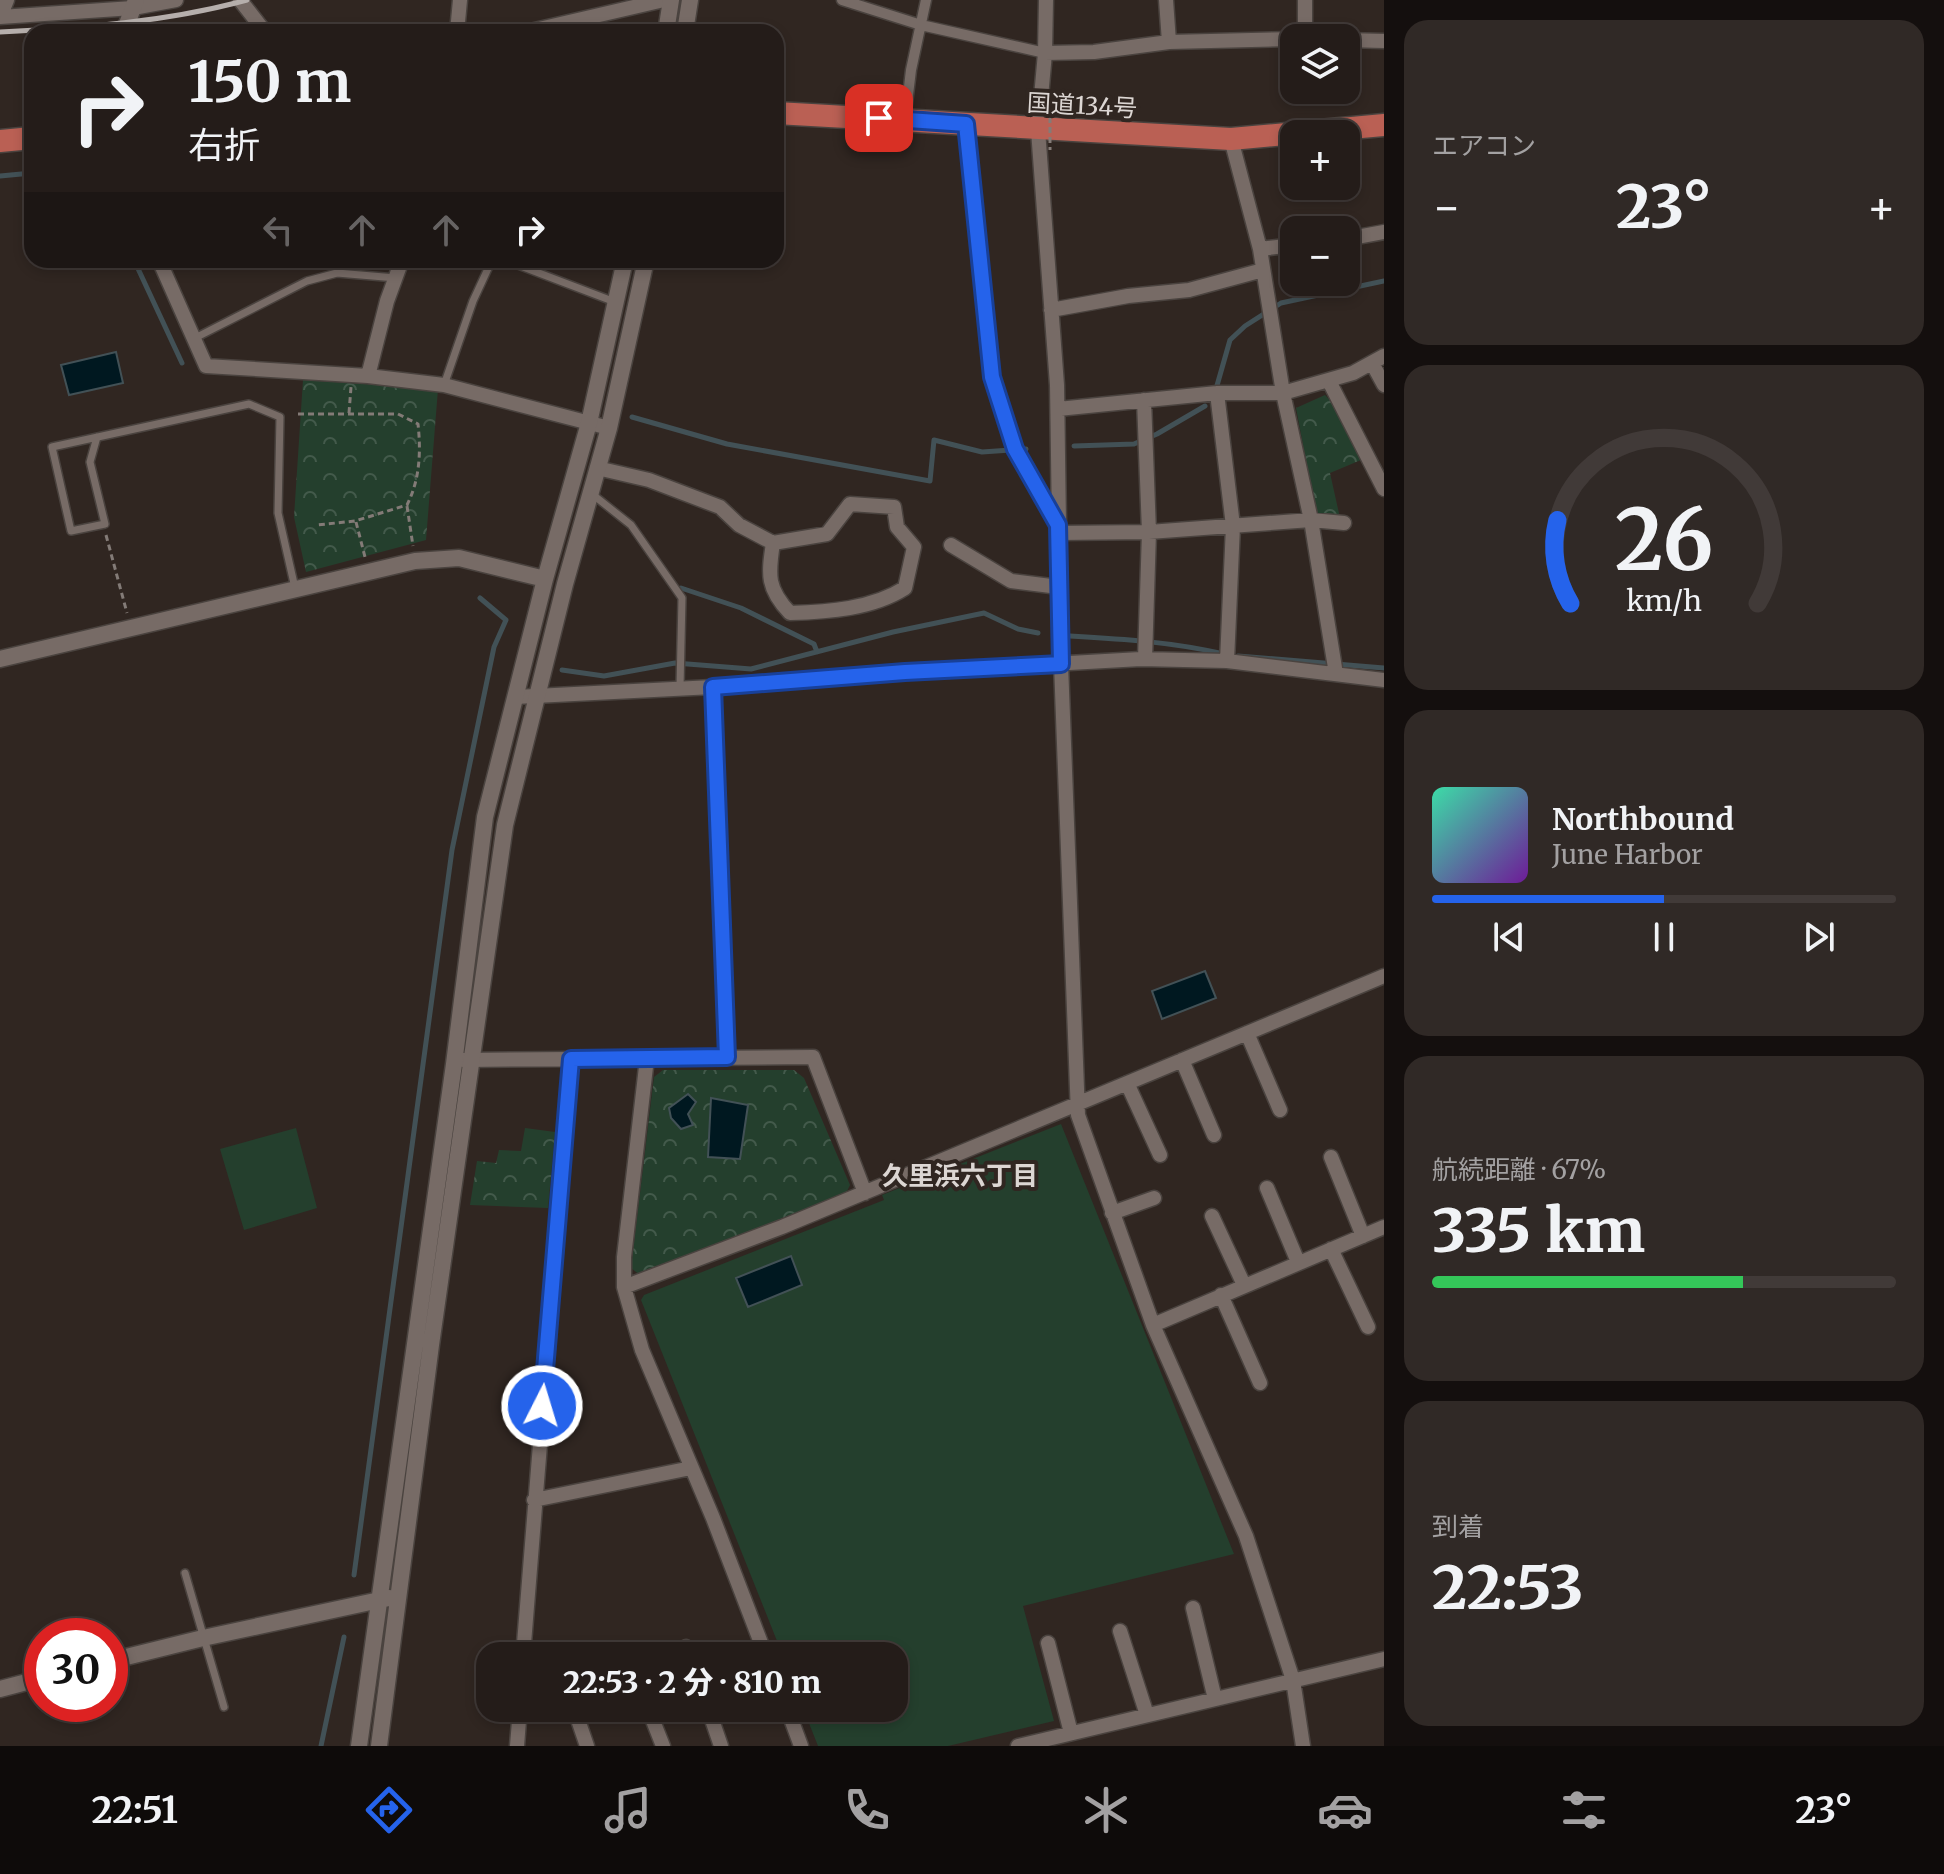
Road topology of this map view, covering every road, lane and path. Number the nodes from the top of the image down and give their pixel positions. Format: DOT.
graph roads {
  1 [pos="7,0"];
  2 [pos="176,0"];
  3 [pos="240,0"];
  4 [pos="460,0"];
  5 [pos="664,0"];
  6 [pos="671,0"];
  7 [pos="690,0"];
  8 [pos="842,0"];
  9 [pos="926,0"];
  10 [pos="1046,0"];
  11 [pos="1166,0"];
  12 [pos="1305,0"];
  13 [pos="135,4"];
  14 [pos="610,6"];
  15 [pos="0,17"];
  16 [pos="127,24"];
  17 [pos="259,24"];
  18 [pos="458,24"];
  19 [pos="552,24"];
  20 [pos="667,24"];
  21 [pos="686,24"];
  22 [pos="1305,24"];
  23 [pos="921,25"];
  24 [pos="1280,39"];
  25 [pos="1360,40"];
  26 [pos="1384,41"];
  27 [pos="1169,42"];
  28 [pos="1045,53"];
  29 [pos="784,113"];
  30 [pos="905,120"];
  31 [pos="1044,123"];
  32 [pos="966,124"];
  33 [pos="1384,125"];
  34 [pos="24,139"];
  35 [pos="1231,139"];
  36 [pos="0,141"];
  37 [pos="1050,150"];
  38 [pos="1384,232"];
  39 [pos="1360,236"];
  40 [pos="1280,247"];
  41 [pos="1260,249"];
  42 [pos="163,268"];
  43 [pos="399,268"];
  44 [pos="488,268"];
  45 [pos="526,268"];
  46 [pos="624,268"];
  47 [pos="644,268"];
  48 [pos="1263,270"];
  49 [pos="396,278"];
  50 [pos="618,303"];
  51 [pos="1051,310"];
  52 [pos="195,338"];
  53 [pos="1378,360"];
  54 [pos="352,375"];
  55 [pos="368,376"];
  56 [pos="1329,381"];
  57 [pos="444,385"];
  58 [pos="1384,385"];
  59 [pos="1217,393"];
  60 [pos="1283,393"];
  61 [pos="1144,400"];
  62 [pos="1058,409"];
  63 [pos="349,413"];
  64 [pos="298,414"];
  65 [pos="589,423"];
  66 [pos="609,428"];
  67 [pos="97,437"];
  68 [pos="597,468"];
  69 [pos="1384,489"];
  70 [pos="590,493"];
  71 [pos="407,505"];
  72 [pos="1311,520"];
  73 [pos="355,521"];
  74 [pos="1344,523"];
  75 [pos="317,525"];
  76 [pos="1233,526"];
  77 [pos="1058,529"];
  78 [pos="1149,532"];
  79 [pos="96,535"];
  80 [pos="773,543"];
  81 [pos="951,545"];
  82 [pos="415,561"];
  83 [pos="369,573"];
  84 [pos="545,579"];
  85 [pos="565,584"];
  86 [pos="1059,587"];
  87 [pos="296,590"];
  88 [pos="131,628"];
  89 [pos="0,659"];
  90 [pos="1145,659"];
  91 [pos="1227,661"];
  92 [pos="1061,664"];
  93 [pos="1336,674"];
  94 [pos="1384,680"];
  95 [pos="680,687"];
  96 [pos="713,687"];
  97 [pos="536,695"];
  98 [pos="515,697"];
  99 [pos="1384,976"];
  100 [pos="1247,1033"];
  101 [pos="727,1057"];
  102 [pos="647,1058"];
  103 [pos="571,1059"];
  104 [pos="463,1060"];
  105 [pos="1182,1060"];
  106 [pos="1127,1083"];
  107 [pos="1079,1103"];
  108 [pos="1280,1110"];
  109 [pos="1214,1135"];
  110 [pos="1160,1155"];
  111 [pos="1331,1157"];
  112 [pos="1267,1188"];
  113 [pos="865,1193"];
  114 [pos="1154,1198"];
  115 [pos="1112,1213"];
  116 [pos="1212,1216"];
  117 [pos="1384,1227"];
  118 [pos="1363,1236"];
  119 [pos="1331,1249"];
  120 [pos="1298,1262"];
  121 [pos="1244,1285"];
  122 [pos="624,1287"];
  123 [pos="1221,1295"];
  124 [pos="1153,1325"];
  125 [pos="1368,1327"];
  126 [pos="1260,1383"];
  127 [pos="691,1468"];
  128 [pos="534,1500"];
  129 [pos="185,1573"];
  130 [pos="399,1597"];
  131 [pos="379,1599"];
  132 [pos="1193,1608"];
  133 [pos="1120,1631"];
  134 [pos="203,1638"];
  135 [pos="524,1642"];
  136 [pos="760,1642"];
  137 [pos="1048,1643"];
  138 [pos="128,1657"];
  139 [pos="1384,1659"];
  140 [pos="1293,1680"];
  141 [pos="24,1683"];
  142 [pos="0,1689"];
  143 [pos="1215,1699"];
  144 [pos="224,1707"];
  145 [pos="1147,1715"];
  146 [pos="519,1722"];
  147 [pos="579,1722"];
  148 [pos="654,1722"];
  149 [pos="713,1722"];
  150 [pos="792,1722"];
  151 [pos="1071,1733"];
  152 [pos="1051,1742"];
  153 [pos="359,1746"];
  154 [pos="379,1746"];
  155 [pos="517,1746"];
  156 [pos="587,1746"];
  157 [pos="663,1746"];
  158 [pos="721,1746"];
  159 [pos="801,1746"];
  160 [pos="1018,1746"];
  161 [pos="1303,1746"];
  1 -- 15 [label="street"];
  2 -- 13 [label="street"];
  3 -- 17 [label="street"];
  4 -- 18 [label="street"];
  5 -- 14 [label="street"];
  6 -- 20 [label="street"];
  7 -- 21 [label="street"];
  8 -- 23 [label="street"];
  9 -- 23 [label="street"];
  10 -- 28 [label="street"];
  11 -- 27 [label="street"];
  12 -- 22 [label="street"];
  13 -- 15 [label="street"];
  13 -- 16 [label="street"];
  14 -- 19 [label="street"];
  23 -- 28 [label="street"];
  23 -- 30 [label="street"];
  24 -- 27 [label="street"];
  25 -- 26 [label="street"];
  27 -- 28 [label="street"];
  28 -- 31 [label="street"];
  29 -- 30 [label="highway, 国道134号"];
  30 -- 32 [label="highway, 国道134号"];
  31 -- 32 [label="highway, 国道134号"];
  31 -- 35 [label="highway, 国道134号"];
  31 -- 37 [label="path, bridge"];
  31 -- 51 [label="street"];
  32 -- 77 [label="street"];
  33 -- 35 [label="highway, 国道134号"];
  34 -- 36 [label="highway"];
  35 -- 41 [label="street"];
  38 -- 39 [label="street"];
  40 -- 41 [label="street"];
  41 -- 48 [label="street"];
  42 -- 52 [label="street"];
  43 -- 49 [label="street"];
  44 -- 57 [label="lane"];
  45 -- 50 [label="lane"];
  46 -- 50 [label="street"];
  47 -- 66 [label="street"];
  48 -- 51 [label="street"];
  48 -- 60 [label="street"];
  49 -- 52 [label="lane"];
  49 -- 55 [label="street"];
  50 -- 65 [label="street"];
  51 -- 62 [label="street"];
  52 -- 54 [label="street"];
  53 -- 56 [label="street"];
  53 -- 58 [label="street"];
  54 -- 55 [label="street"];
  54 -- 63 [label="path"];
  55 -- 57 [label="street"];
  56 -- 60 [label="street"];
  56 -- 69 [label="street"];
  57 -- 65 [label="street"];
  59 -- 60 [label="street"];
  59 -- 61 [label="street"];
  59 -- 76 [label="street"];
  60 -- 72 [label="street"];
  61 -- 62 [label="street"];
  61 -- 78 [label="street"];
  62 -- 77 [label="street"];
  63 -- 64 [label="path"];
  63 -- 71 [label="path"];
  65 -- 66 [label="street"];
  65 -- 84 [label="street"];
  66 -- 68 [label="street"];
  67 -- 67 [label="lane"];
  67 -- 87 [label="lane"];
  68 -- 70 [label="street"];
  68 -- 80 [label="street"];
  70 -- 85 [label="street"];
  70 -- 95 [label="lane"];
  71 -- 73 [label="path"];
  71 -- 82 [label="path"];
  72 -- 74 [label="street"];
  72 -- 76 [label="street"];
  72 -- 93 [label="street"];
  73 -- 75 [label="path"];
  73 -- 83 [label="path"];
  76 -- 78 [label="street"];
  76 -- 91 [label="street"];
  77 -- 78 [label="street"];
  77 -- 86 [label="street"];
  78 -- 90 [label="street"];
  79 -- 88 [label="path"];
  80 -- 80 [label="street"];
  81 -- 86 [label="street"];
  82 -- 83 [label="street"];
  82 -- 84 [label="street"];
  83 -- 87 [label="street"];
  84 -- 85 [label="street"];
  84 -- 98 [label="street"];
  85 -- 97 [label="street"];
  86 -- 92 [label="street"];
  87 -- 88 [label="street"];
  88 -- 89 [label="street"];
  90 -- 91 [label="street"];
  90 -- 92 [label="street"];
  91 -- 93 [label="street"];
  92 -- 96 [label="street"];
  92 -- 107 [label="street"];
  93 -- 94 [label="street"];
  95 -- 96 [label="street"];
  95 -- 97 [label="street"];
  96 -- 101 [label="street"];
  97 -- 98 [label="street"];
  97 -- 104 [label="street"];
  98 -- 104 [label="street"];
  99 -- 100 [label="street"];
  100 -- 105 [label="street"];
  100 -- 108 [label="street"];
  101 -- 102 [label="street"];
  101 -- 113 [label="street"];
  102 -- 103 [label="street"];
  102 -- 122 [label="street"];
  103 -- 104 [label="street"];
  103 -- 128 [label="street"];
  104 -- 130 [label="street"];
  104 -- 131 [label="street"];
  105 -- 106 [label="street"];
  105 -- 109 [label="street"];
  106 -- 107 [label="street"];
  106 -- 110 [label="street"];
  107 -- 113 [label="street"];
  107 -- 115 [label="street"];
  111 -- 118 [label="street"];
  112 -- 120 [label="street"];
  113 -- 122 [label="street"];
  114 -- 115 [label="street"];
  115 -- 124 [label="street"];
  116 -- 121 [label="street"];
  117 -- 118 [label="street"];
  118 -- 119 [label="street"];
  119 -- 120 [label="street"];
  119 -- 125 [label="street"];
  120 -- 121 [label="street"];
  121 -- 123 [label="street"];
  122 -- 127 [label="street"];
  123 -- 124 [label="street"];
  123 -- 126 [label="street"];
  124 -- 140 [label="street"];
  127 -- 128 [label="street"];
  127 -- 136 [label="street"];
  128 -- 135 [label="street"];
  129 -- 134 [label="lane"];
  130 -- 131 [label="street"];
  130 -- 154 [label="street"];
  131 -- 134 [label="street"];
  131 -- 153 [label="street"];
  132 -- 143 [label="street"];
  133 -- 145 [label="street"];
  134 -- 138 [label="street"];
  134 -- 144 [label="lane"];
  137 -- 151 [label="street"];
  139 -- 140 [label="street"];
  140 -- 143 [label="street"];
  140 -- 161 [label="street"];
  141 -- 142 [label="street"];
  143 -- 145 [label="street"];
  145 -- 151 [label="street"];
  146 -- 155 [label="street"];
  147 -- 156 [label="street"];
  148 -- 157 [label="street"];
  149 -- 158 [label="street"];
  150 -- 159 [label="street"];
  151 -- 152 [label="street"];
  152 -- 160 [label="street"];
}
